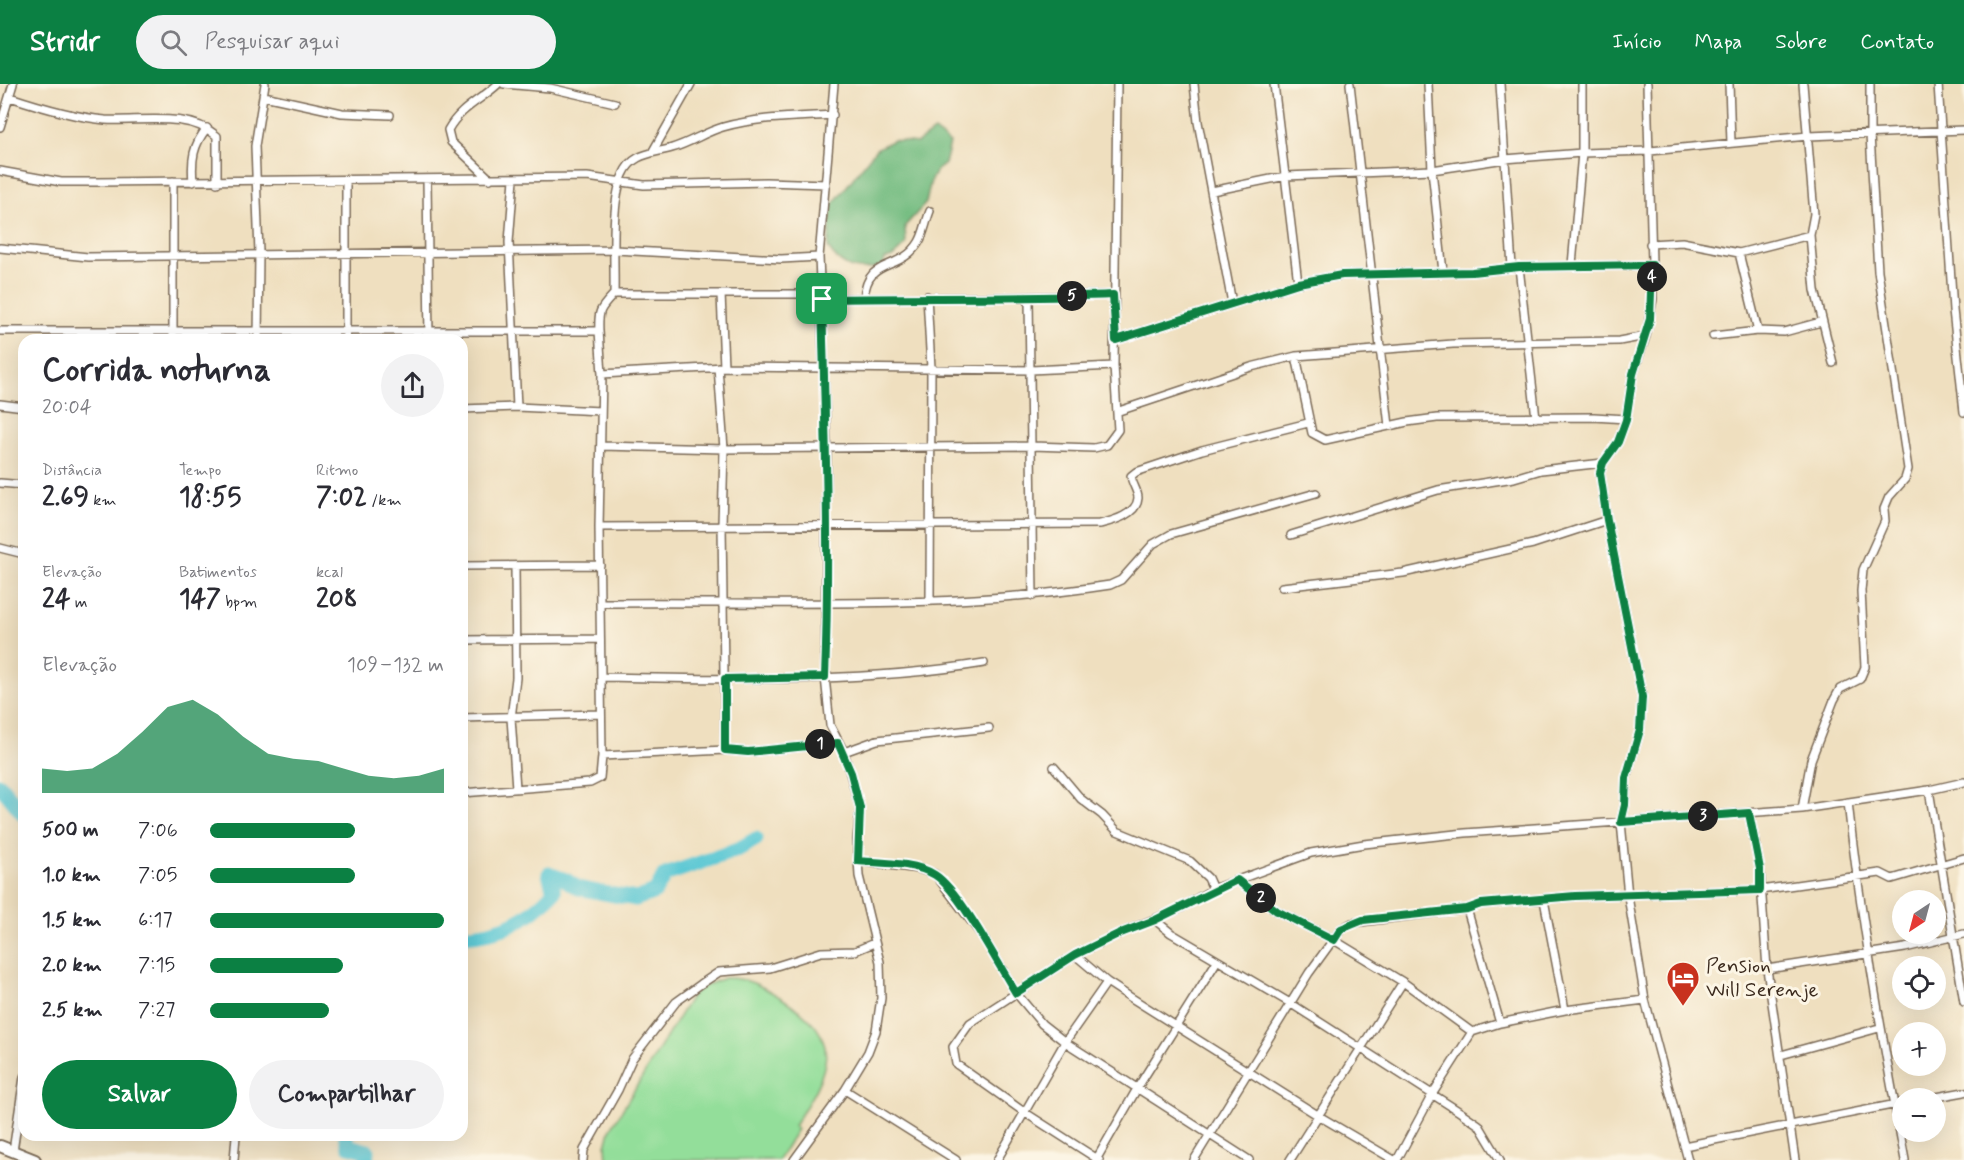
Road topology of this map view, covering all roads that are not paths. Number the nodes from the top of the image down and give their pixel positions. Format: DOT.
graph roads {
  1 [pos="13,84"];
  2 [pos="265,84"];
  3 [pos="498,84"];
  4 [pos="504,84"];
  5 [pos="691,84"];
  6 [pos="834,84"];
  7 [pos="1117,84"];
  8 [pos="1194,84"];
  9 [pos="1274,84"];
  10 [pos="1350,84"];
  11 [pos="1428,84"];
  12 [pos="1500,84"];
  13 [pos="1582,84"];
  14 [pos="1647,84"];
  15 [pos="1730,84"];
  16 [pos="1803,84"];
  17 [pos="1870,84"];
  18 [pos="1938,84"];
  19 [pos="264,96"];
  20 [pos="10,97"];
  21 [pos="615,103"];
  22 [pos="390,115"];
  23 [pos="833,116"];
  24 [pos="0,127"];
  25 [pos="207,128"];
  26 [pos="1942,129"];
  27 [pos="1964,130"];
  28 [pos="1870,135"];
  29 [pos="1808,136"];
  30 [pos="1731,143"];
  31 [pos="1650,151"];
  32 [pos="653,152"];
  33 [pos="1582,153"];
  34 [pos="1505,159"];
  35 [pos="1432,170"];
  36 [pos="0,171"];
  37 [pos="1360,172"];
  38 [pos="1286,176"];
  39 [pos="428,179"];
  40 [pos="490,179"];
  41 [pos="514,179"];
  42 [pos="346,180"];
  43 [pos="173,181"];
  44 [pos="620,181"];
  45 [pos="193,182"];
  46 [pos="258,182"];
  47 [pos="217,183"];
  48 [pos="826,184"];
  49 [pos="1212,191"];
  50 [pos="930,211"];
  51 [pos="1810,235"];
  52 [pos="1650,244"];
  53 [pos="0,248"];
  54 [pos="615,250"];
  55 [pos="1739,252"];
  56 [pos="259,253"];
  57 [pos="345,254"];
  58 [pos="429,254"];
  59 [pos="510,254"];
  60 [pos="174,257"];
  61 [pos="819,257"];
  62 [pos="1572,265"];
  63 [pos="1652,265"];
  64 [pos="1516,267"];
  65 [pos="1443,272"];
  66 [pos="1373,273"];
  67 [pos="1298,283"];
  68 [pos="614,294"];
  69 [pos="721,294"];
  70 [pos="1113,295"];
  71 [pos="927,296"];
  72 [pos="822,297"];
  73 [pos="864,298"];
  74 [pos="1029,299"];
  75 [pos="1232,303"];
  76 [pos="1821,322"];
  77 [pos="0,331"];
  78 [pos="346,331"];
  79 [pos="514,331"];
  80 [pos="1758,331"];
  81 [pos="258,332"];
  82 [pos="599,332"];
  83 [pos="86,334"];
  84 [pos="173,334"];
  85 [pos="224,334"];
  86 [pos="396,334"];
  87 [pos="429,334"];
  88 [pos="463,334"];
  89 [pos="1646,336"];
  90 [pos="1713,336"];
  91 [pos="1116,340"];
  92 [pos="1528,342"];
  93 [pos="1380,348"];
  94 [pos="1296,356"];
  95 [pos="1833,363"];
  96 [pos="1114,366"];
  97 [pos="721,367"];
  98 [pos="931,368"];
  99 [pos="825,369"];
  100 [pos="1031,370"];
  101 [pos="602,374"];
  102 [pos="0,404"];
  103 [pos="18,406"];
  104 [pos="517,407"];
  105 [pos="468,409"];
  106 [pos="601,411"];
  107 [pos="1119,411"];
  108 [pos="1964,412"];
  109 [pos="1536,418"];
  110 [pos="1626,420"];
  111 [pos="1308,423"];
  112 [pos="1389,426"];
  113 [pos="1032,446"];
  114 [pos="601,447"];
  115 [pos="827,448"];
  116 [pos="932,448"];
  117 [pos="724,449"];
  118 [pos="1603,463"];
  119 [pos="0,483"];
  120 [pos="18,485"];
  121 [pos="1316,493"];
  122 [pos="1607,520"];
  123 [pos="826,524"];
  124 [pos="929,524"];
  125 [pos="722,525"];
  126 [pos="1032,525"];
  127 [pos="599,527"];
  128 [pos="1291,535"];
  129 [pos="0,548"];
  130 [pos="18,552"];
  131 [pos="600,565"];
  132 [pos="468,566"];
  133 [pos="515,567"];
  134 [pos="1282,587"];
  135 [pos="1033,596"];
  136 [pos="930,600"];
  137 [pos="724,601"];
  138 [pos="828,601"];
  139 [pos="601,603"];
  140 [pos="516,639"];
  141 [pos="600,639"];
  142 [pos="468,640"];
  143 [pos="984,663"];
  144 [pos="601,677"];
  145 [pos="825,677"];
  146 [pos="725,679"];
  147 [pos="600,714"];
  148 [pos="468,718"];
  149 [pos="511,718"];
  150 [pos="989,728"];
  151 [pos="838,743"];
  152 [pos="725,750"];
  153 [pos="844,752"];
  154 [pos="602,756"];
  155 [pos="1054,767"];
  156 [pos="1964,782"];
  157 [pos="516,788"];
  158 [pos="1929,790"];
  159 [pos="468,792"];
  160 [pos="1848,802"];
  161 [pos="1802,809"];
  162 [pos="1749,813"];
  163 [pos="1621,822"];
  164 [pos="1964,858"];
  165 [pos="858,861"];
  166 [pos="1941,866"];
  167 [pos="1856,876"];
  168 [pos="1237,880"];
  169 [pos="1213,889"];
  170 [pos="1760,890"];
  171 [pos="1628,896"];
  172 [pos="1544,900"];
  173 [pos="1467,909"];
  174 [pos="1155,920"];
  175 [pos="1964,934"];
  176 [pos="1953,938"];
  177 [pos="1334,940"];
  178 [pos="874,943"];
  179 [pos="1869,954"];
  180 [pos="1075,955"];
  181 [pos="1217,961"];
  182 [pos="1767,969"];
  183 [pos="1107,982"];
  184 [pos="1403,982"];
  185 [pos="1016,993"];
  186 [pos="1645,1000"];
  187 [pos="1964,1002"];
  188 [pos="1290,1004"];
  189 [pos="1565,1010"];
  190 [pos="1500,1023"];
  191 [pos="1177,1027"];
  192 [pos="1880,1028"];
  193 [pos="1472,1032"];
  194 [pos="1065,1042"];
  195 [pos="1362,1050"];
  196 [pos="1781,1055"];
  197 [pos="1248,1072"];
  198 [pos="1137,1087"];
  199 [pos="1894,1088"];
  200 [pos="845,1090"];
  201 [pos="1964,1092"];
  202 [pos="1433,1093"];
  203 [pos="1946,1095"];
  204 [pos="1892,1105"];
  205 [pos="1024,1112"];
  206 [pos="1319,1116"];
  207 [pos="18,1117"];
  208 [pos="1790,1123"];
  209 [pos="1207,1135"];
  210 [pos="236,1141"];
  211 [pos="1903,1142"];
  212 [pos="0,1146"];
  213 [pos="1684,1146"];
  214 [pos="13,1151"];
  215 [pos="35,1160"];
  216 [pos="234,1160"];
  217 [pos="583,1160"];
  218 [pos="794,1160"];
  219 [pos="956,1160"];
  220 [pos="997,1160"];
  221 [pos="1097,1160"];
  222 [pos="1194,1160"];
  223 [pos="1250,1160"];
  224 [pos="1290,1160"];
  225 [pos="1395,1160"];
  226 [pos="1500,1160"];
  227 [pos="1688,1160"];
  228 [pos="1795,1160"];
  229 [pos="1905,1160"];
  1 -- 20 [label="street"];
  2 -- 19 [label="street"];
  3 -- 40 [label="street"];
  4 -- 21 [label="street"];
  5 -- 32 [label="street"];
  6 -- 23 [label="street"];
  7 -- 70 [label="street"];
  8 -- 49 [label="street"];
  9 -- 38 [label="street"];
  10 -- 37 [label="street"];
  11 -- 35 [label="street"];
  12 -- 34 [label="street"];
  13 -- 33 [label="street"];
  14 -- 31 [label="street"];
  15 -- 30 [label="street"];
  16 -- 29 [label="street"];
  17 -- 28 [label="street"];
  18 -- 26 [label="street"];
  19 -- 22 [label="street"];
  19 -- 46 [label="street"];
  20 -- 24 [label="street"];
  20 -- 25 [label="street"];
  23 -- 32 [label="street"];
  23 -- 48 [label="street"];
  25 -- 45 [label="street"];
  25 -- 47 [label="street"];
  26 -- 27 [label="street"];
  26 -- 28 [label="street"];
  26 -- 108 [label="street"];
  28 -- 29 [label="street"];
  28 -- 161 [label="street"];
  29 -- 30 [label="street"];
  29 -- 51 [label="street"];
  30 -- 31 [label="street"];
  31 -- 33 [label="street"];
  31 -- 52 [label="street"];
  32 -- 44 [label="street"];
  33 -- 34 [label="street"];
  33 -- 62 [label="street"];
  34 -- 35 [label="street"];
  34 -- 64 [label="street"];
  35 -- 37 [label="street"];
  35 -- 65 [label="street"];
  36 -- 43 [label="street"];
  37 -- 38 [label="street"];
  37 -- 66 [label="street"];
  38 -- 49 [label="street"];
  38 -- 67 [label="street"];
  39 -- 40 [label="street"];
  39 -- 42 [label="street"];
  39 -- 58 [label="street"];
  40 -- 41 [label="street"];
  41 -- 44 [label="street"];
  41 -- 59 [label="street"];
  42 -- 46 [label="street"];
  42 -- 57 [label="street"];
  43 -- 45 [label="street"];
  43 -- 60 [label="street"];
  44 -- 48 [label="street"];
  44 -- 54 [label="street"];
  45 -- 47 [label="street"];
  46 -- 47 [label="street"];
  46 -- 56 [label="street"];
  48 -- 61 [label="street"];
  49 -- 75 [label="street"];
  50 -- 73 [label="street"];
  51 -- 55 [label="street"];
  51 -- 76 [label="street"];
  52 -- 55 [label="street"];
  52 -- 63 [label="street"];
  53 -- 60 [label="street"];
  54 -- 59 [label="street"];
  54 -- 61 [label="street"];
  54 -- 68 [label="street"];
  55 -- 80 [label="street"];
  56 -- 57 [label="street"];
  56 -- 60 [label="street"];
  56 -- 81 [label="street"];
  57 -- 58 [label="street"];
  57 -- 78 [label="street"];
  58 -- 59 [label="street"];
  58 -- 87 [label="street"];
  59 -- 79 [label="street"];
  60 -- 84 [label="street"];
  61 -- 72 [label="street"];
  62 -- 63 [label="street"];
  62 -- 64 [label="street"];
  63 -- 89 [label="street"];
  64 -- 65 [label="street"];
  64 -- 92 [label="street"];
  65 -- 66 [label="street"];
  66 -- 67 [label="street"];
  66 -- 93 [label="street"];
  67 -- 75 [label="street"];
  68 -- 69 [label="street"];
  68 -- 82 [label="street"];
  69 -- 72 [label="street"];
  69 -- 97 [label="street"];
  70 -- 74 [label="street"];
  70 -- 91 [label="street"];
  71 -- 73 [label="street"];
  71 -- 74 [label="street"];
  71 -- 98 [label="street"];
  72 -- 73 [label="street"];
  72 -- 99 [label="street"];
  74 -- 100 [label="street"];
  75 -- 91 [label="street"];
  76 -- 80 [label="street"];
  76 -- 95 [label="street"];
  77 -- 83 [label="street"];
  78 -- 81 [label="street"];
  78 -- 86 [label="street"];
  79 -- 82 [label="street"];
  79 -- 88 [label="street"];
  79 -- 104 [label="street"];
  80 -- 90 [label="street"];
  81 -- 85 [label="street"];
  82 -- 101 [label="street"];
  89 -- 92 [label="street"];
  89 -- 110 [label="street"];
  91 -- 96 [label="street"];
  92 -- 93 [label="street"];
  92 -- 109 [label="street"];
  93 -- 94 [label="street"];
  93 -- 112 [label="street"];
  94 -- 107 [label="street"];
  94 -- 111 [label="street"];
  96 -- 100 [label="street"];
  96 -- 107 [label="street"];
  97 -- 99 [label="street"];
  97 -- 101 [label="street"];
  97 -- 117 [label="street"];
  98 -- 99 [label="street"];
  98 -- 100 [label="street"];
  98 -- 116 [label="street"];
  99 -- 115 [label="street"];
  100 -- 113 [label="street"];
  101 -- 106 [label="street"];
  102 -- 103 [label="street"];
  104 -- 105 [label="street"];
  104 -- 106 [label="street"];
  106 -- 114 [label="street"];
  107 -- 113 [label="street"];
  109 -- 110 [label="street"];
  109 -- 112 [label="street"];
  110 -- 118 [label="street"];
  111 -- 112 [label="street"];
  111 -- 126 [label="street"];
  113 -- 116 [label="street"];
  113 -- 126 [label="street"];
  114 -- 117 [label="street"];
  114 -- 127 [label="street"];
  115 -- 116 [label="street"];
  115 -- 117 [label="street"];
  115 -- 123 [label="street"];
  116 -- 124 [label="street"];
  117 -- 125 [label="street"];
  118 -- 122 [label="street"];
  118 -- 128 [label="street"];
  119 -- 120 [label="street"];
  121 -- 135 [label="street"];
  122 -- 134 [label="street"];
  122 -- 163 [label="street"];
  123 -- 124 [label="street"];
  123 -- 125 [label="street"];
  123 -- 138 [label="street"];
  124 -- 126 [label="street"];
  124 -- 136 [label="street"];
  125 -- 127 [label="street"];
  125 -- 137 [label="street"];
  126 -- 135 [label="street"];
  127 -- 131 [label="street"];
  129 -- 130 [label="street"];
  131 -- 133 [label="street"];
  131 -- 139 [label="street"];
  132 -- 133 [label="street"];
  133 -- 140 [label="street"];
  135 -- 136 [label="street"];
  136 -- 138 [label="street"];
  137 -- 138 [label="street"];
  137 -- 139 [label="street"];
  137 -- 146 [label="street"];
  138 -- 145 [label="street"];
  139 -- 141 [label="street"];
  140 -- 141 [label="street"];
  140 -- 142 [label="street"];
  140 -- 149 [label="street"];
  141 -- 144 [label="street"];
  143 -- 145 [label="street"];
  144 -- 146 [label="street"];
  144 -- 147 [label="street"];
  145 -- 146 [label="street"];
  145 -- 151 [label="street"];
  146 -- 152 [label="street"];
  147 -- 149 [label="street"];
  147 -- 154 [label="street"];
  148 -- 149 [label="street"];
  149 -- 157 [label="street"];
  150 -- 153 [label="street"];
  151 -- 152 [label="street"];
  151 -- 153 [label="street"];
  152 -- 154 [label="street"];
  153 -- 165 [label="street"];
  154 -- 157 [label="street"];
  155 -- 169 [label="street"];
  156 -- 158 [label="street"];
  157 -- 159 [label="street"];
  158 -- 160 [label="street"];
  158 -- 166 [label="street"];
  160 -- 161 [label="street"];
  160 -- 167 [label="street"];
  161 -- 162 [label="street"];
  162 -- 163 [label="street"];
  162 -- 170 [label="street"];
  163 -- 168 [label="street"];
  163 -- 171 [label="street"];
  164 -- 166 [label="street"];
  165 -- 178 [label="street"];
  165 -- 185 [label="street"];
  166 -- 167 [label="street"];
  166 -- 176 [label="street"];
  167 -- 170 [label="street"];
  167 -- 179 [label="street"];
  168 -- 169 [label="street"];
  168 -- 177 [label="street"];
  169 -- 174 [label="street"];
  170 -- 171 [label="street"];
  170 -- 182 [label="street"];
  171 -- 172 [label="street"];
  171 -- 186 [label="street"];
  172 -- 173 [label="street"];
  172 -- 189 [label="street"];
  173 -- 177 [label="street"];
  173 -- 190 [label="street"];
  174 -- 180 [label="street"];
  174 -- 181 [label="street"];
  175 -- 176 [label="street"];
  176 -- 179 [label="street"];
  176 -- 187 [label="street"];
  177 -- 184 [label="street"];
  177 -- 188 [label="street"];
  178 -- 200 [label="street"];
  178 -- 217 [label="street"];
  179 -- 182 [label="street"];
  179 -- 192 [label="street"];
  180 -- 183 [label="street"];
  180 -- 185 [label="street"];
  181 -- 188 [label="street"];
  181 -- 191 [label="street"];
  182 -- 196 [label="street"];
  183 -- 191 [label="street"];
  183 -- 194 [label="street"];
  184 -- 193 [label="street"];
  184 -- 195 [label="street"];
  185 -- 194 [label="street"];
  185 -- 205 [label="street"];
  186 -- 189 [label="street"];
  186 -- 213 [label="street"];
  188 -- 195 [label="street"];
  188 -- 197 [label="street"];
  189 -- 190 [label="street"];
  190 -- 193 [label="street"];
  191 -- 197 [label="street"];
  191 -- 198 [label="street"];
  192 -- 196 [label="street"];
  192 -- 199 [label="street"];
  193 -- 202 [label="street"];
  194 -- 198 [label="street"];
  194 -- 205 [label="street"];
  195 -- 202 [label="street"];
  195 -- 206 [label="street"];
  196 -- 208 [label="street"];
  197 -- 206 [label="street"];
  197 -- 209 [label="street"];
  198 -- 209 [label="street"];
  198 -- 221 [label="street"];
  200 -- 218 [label="street"];
  200 -- 219 [label="street"];
  201 -- 203 [label="street"];
  202 -- 225 [label="street"];
  202 -- 226 [label="street"];
  204 -- 208 [label="street"];
  205 -- 220 [label="street"];
  205 -- 221 [label="street"];
  206 -- 224 [label="street"];
  206 -- 225 [label="street"];
  207 -- 214 [label="street"];
  208 -- 213 [label="street"];
  208 -- 228 [label="street"];
  209 -- 222 [label="street"];
  209 -- 223 [label="street"];
  210 -- 216 [label="street"];
  211 -- 229 [label="street"];
  212 -- 214 [label="street"];
  213 -- 227 [label="street"];
  214 -- 215 [label="street"];
}
